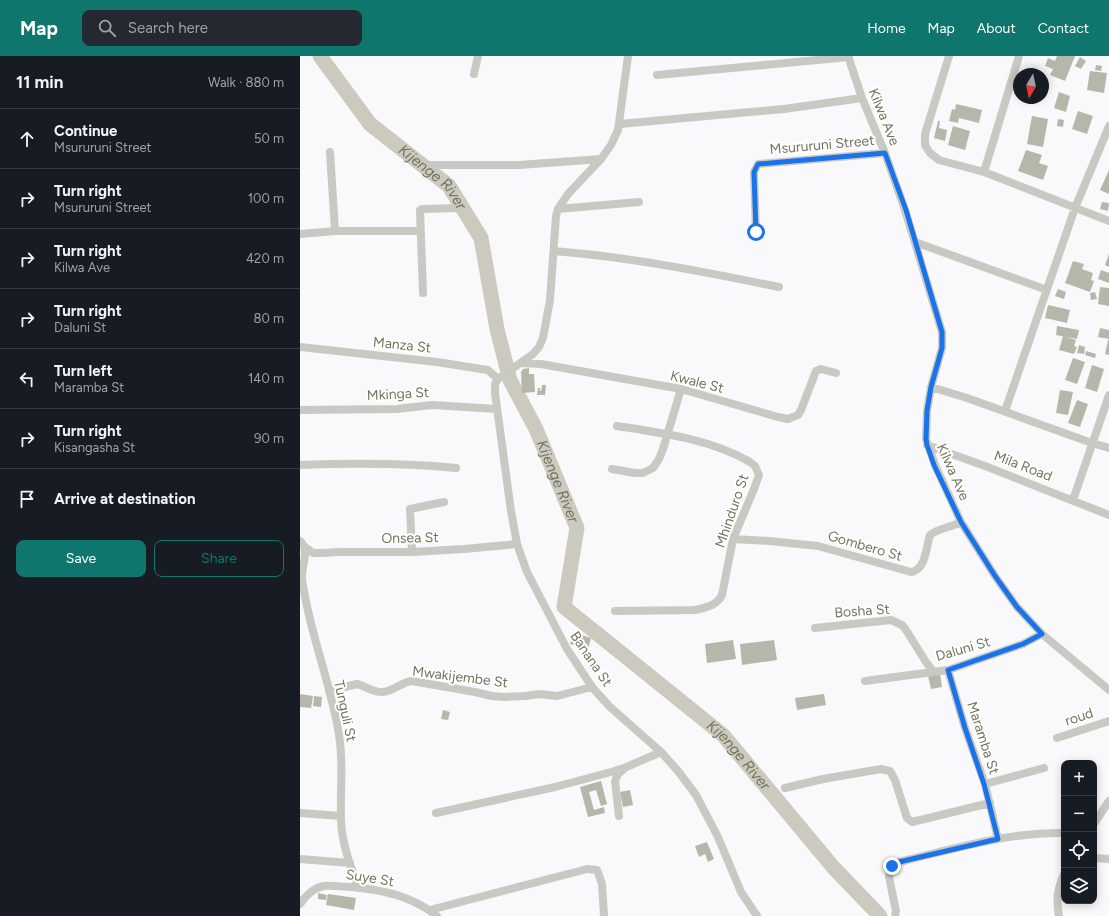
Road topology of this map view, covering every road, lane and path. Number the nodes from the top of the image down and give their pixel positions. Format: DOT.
graph roads {
  1 [pos="478,56"];
  2 [pos="628,56"];
  3 [pos="949,56"];
  4 [pos="1019,56"];
  5 [pos="849,57"];
  6 [pos="474,74"];
  7 [pos="657,75"];
  8 [pos="862,98"];
  9 [pos="620,124"];
  10 [pos="1109,126"];
  11 [pos="330,152"];
  12 [pos="885,153"];
  13 [pos="601,160"];
  14 [pos="430,165"];
  15 [pos="984,172"];
  16 [pos="639,202"];
  17 [pos="459,208"];
  18 [pos="1075,208"];
  19 [pos="558,209"];
  20 [pos="1109,221"];
  21 [pos="335,231"];
  22 [pos="420,231"];
  23 [pos="756,232"];
  24 [pos="300,234"];
  25 [pos="915,242"];
  26 [pos="554,251"];
  27 [pos="780,287"];
  28 [pos="1047,290"];
  29 [pos="423,293"];
  30 [pos="300,347"];
  31 [pos="518,366"];
  32 [pos="836,373"];
  33 [pos="500,378"];
  34 [pos="931,387"];
  35 [pos="681,389"];
  36 [pos="1109,394"];
  37 [pos="497,409"];
  38 [pos="300,410"];
  39 [pos="1004,411"];
  40 [pos="617,426"];
  41 [pos="667,434"];
  42 [pos="1092,443"];
  43 [pos="927,445"];
  44 [pos="1109,448"];
  45 [pos="300,465"];
  46 [pos="456,468"];
  47 [pos="612,469"];
  48 [pos="1072,500"];
  49 [pos="444,502"];
  50 [pos="1109,515"];
  51 [pos="961,522"];
  52 [pos="733,539"];
  53 [pos="302,544"];
  54 [pos="517,544"];
  55 [pos="412,552"];
  56 [pos="616,611"];
  57 [pos="815,628"];
  58 [pos="1042,634"];
  59 [pos="948,670"];
  60 [pos="933,671"];
  61 [pos="865,681"];
  62 [pos="592,687"];
  63 [pos="1109,690"];
  64 [pos="329,691"];
  65 [pos="1109,721"];
  66 [pos="1057,738"];
  67 [pos="661,752"];
  68 [pos="624,768"];
  69 [pos="1044,768"];
  70 [pos="984,784"];
  71 [pos="785,788"];
  72 [pos="1109,801"];
  73 [pos="990,803"];
  74 [pos="300,813"];
  75 [pos="436,813"];
  76 [pos="341,816"];
  77 [pos="619,816"];
  78 [pos="1097,819"];
  79 [pos="1061,833"];
  80 [pos="998,839"];
  81 [pos="1097,858"];
  82 [pos="300,859"];
  83 [pos="1109,859"];
  84 [pos="350,863"];
  85 [pos="1061,880"];
  86 [pos="359,888"];
  87 [pos="300,904"];
  88 [pos="430,910"];
  89 [pos="437,916"];
  90 [pos="604,916"];
  91 [pos="756,916"];
  92 [pos="895,916"];
  93 [pos="1059,916"];
  1 -- 6 [label="street"];
  2 -- 9 [label="street"];
  3 -- 15 [label="street"];
  4 -- 15 [label="street"];
  5 -- 7 [label="street"];
  5 -- 8 [label="street, Kilwa Ave"];
  8 -- 9 [label="street"];
  8 -- 12 [label="street, Kilwa Ave"];
  9 -- 13 [label="street"];
  10 -- 18 [label="street"];
  11 -- 21 [label="street"];
  12 -- 23 [label="street, Msururuni Street"];
  12 -- 25 [label="street, Kilwa Ave"];
  13 -- 14 [label="street"];
  13 -- 19 [label="street"];
  15 -- 18 [label="street"];
  16 -- 19 [label="street"];
  17 -- 22 [label="street"];
  18 -- 20 [label="street"];
  18 -- 28 [label="street"];
  19 -- 26 [label="street"];
  21 -- 22 [label="street"];
  21 -- 24 [label="street"];
  22 -- 29 [label="street"];
  25 -- 28 [label="street"];
  25 -- 34 [label="street, Kilwa Ave"];
  26 -- 27 [label="street"];
  26 -- 31 [label="street"];
  28 -- 39 [label="street"];
  30 -- 33 [label="street, Manza St"];
  31 -- 33 [label="street"];
  31 -- 35 [label="street, Kwale St"];
  32 -- 35 [label="street, Kwale St"];
  33 -- 37 [label="street, Banana St"];
  34 -- 39 [label="street"];
  34 -- 43 [label="street, Kilwa Ave"];
  35 -- 41 [label="street"];
  36 -- 42 [label="street"];
  37 -- 38 [label="street, Mkinga St"];
  37 -- 54 [label="street, Banana St"];
  39 -- 42 [label="street"];
  40 -- 41 [label="street, Mhinduro St"];
  41 -- 47 [label="street"];
  41 -- 52 [label="street, Mhinduro St"];
  42 -- 44 [label="street"];
  42 -- 48 [label="street"];
  43 -- 48 [label="street, Mila Road"];
  43 -- 51 [label="street, Kilwa Ave"];
  45 -- 46 [label="street"];
  48 -- 50 [label="street, Mila Road"];
  49 -- 55 [label="street"];
  51 -- 52 [label="street, Gombero St"];
  51 -- 58 [label="street, Kilwa Ave"];
  52 -- 56 [label="street, Mhinduro St"];
  53 -- 55 [label="street, Onsea St"];
  53 -- 64 [label="street, Tunguli St"];
  54 -- 55 [label="street, Onsea St"];
  54 -- 62 [label="street, Banana St"];
  57 -- 60 [label="street, Bosha St"];
  58 -- 59 [label="street, Daluni St"];
  58 -- 63 [label="street, Kilwa Ave"];
  59 -- 60 [label="street, Daluni St"];
  59 -- 70 [label="street, Maramba St"];
  60 -- 61 [label="street, Daluni St"];
  62 -- 64 [label="street, Mwakijembe St"];
  62 -- 67 [label="street, Banana St"];
  64 -- 76 [label="street, Tunguli St"];
  65 -- 66 [label="street, roud"];
  67 -- 68 [label="street"];
  67 -- 91 [label="street, Banana St"];
  68 -- 75 [label="street"];
  68 -- 77 [label="street"];
  69 -- 70 [label="street"];
  70 -- 73 [label="street, Maramba St"];
  71 -- 73 [label="street"];
  72 -- 78 [label="street"];
  73 -- 80 [label="street, Maramba St"];
  74 -- 76 [label="street"];
  76 -- 84 [label="street, Tunguli St"];
  79 -- 80 [label="street"];
  80 -- 92 [label="street"];
  81 -- 83 [label="street"];
  82 -- 84 [label="street"];
  84 -- 86 [label="street, Tunguli St"];
  85 -- 93 [label="street"];
  86 -- 87 [label="street, Suye St"];
  86 -- 88 [label="street, Suye St"];
  88 -- 89 [label="street, Suye St"];
  88 -- 90 [label="street"];
}
